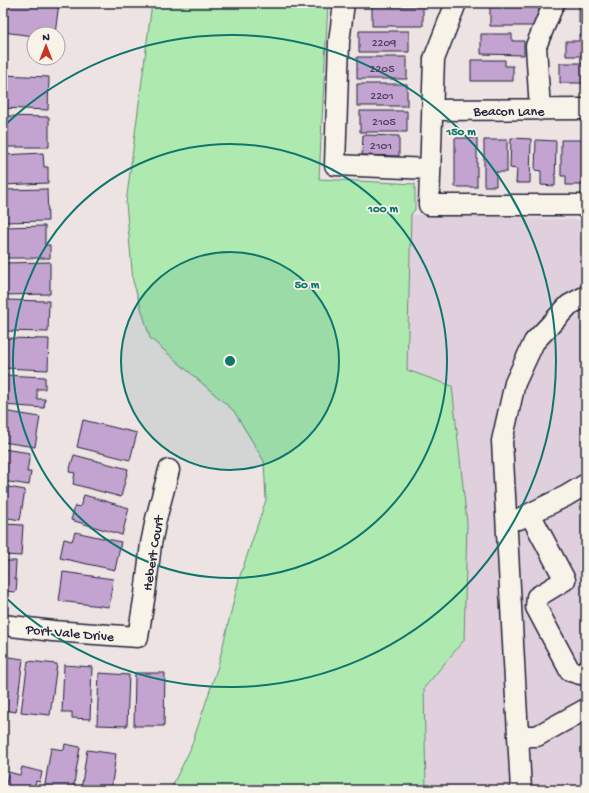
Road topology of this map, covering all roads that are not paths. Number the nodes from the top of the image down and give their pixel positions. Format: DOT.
graph roads {
  1 [pos="344,3"];
  2 [pos="456,3"];
  3 [pos="554,3"];
  4 [pos="586,109"];
  5 [pos="432,110"];
  6 [pos="540,110"];
  7 [pos="430,169"];
  8 [pos="586,205"];
  9 [pos="586,296"];
  10 [pos="169,470"];
  11 [pos="586,484"];
  12 [pos="530,514"];
  13 [pos="507,526"];
  14 [pos="3,625"];
  15 [pos="138,638"];
  16 [pos="586,670"];
  17 [pos="586,709"];
  18 [pos="519,736"];
  19 [pos="521,790"];
  1 -- 7 [label="street"];
  2 -- 5 [label="street"];
  3 -- 6 [label="street"];
  4 -- 6 [label="street, Beacon Lane"];
  5 -- 6 [label="street, Beacon Lane"];
  5 -- 7 [label="street"];
  7 -- 8 [label="street"];
  9 -- 13 [label="street"];
  10 -- 15 [label="street, Hebert Court"];
  11 -- 12 [label="street"];
  12 -- 13 [label="street"];
  12 -- 16 [label="street"];
  13 -- 18 [label="street"];
  14 -- 15 [label="street, Port Vale Drive"];
  17 -- 18 [label="street"];
  18 -- 19 [label="street"];
}
